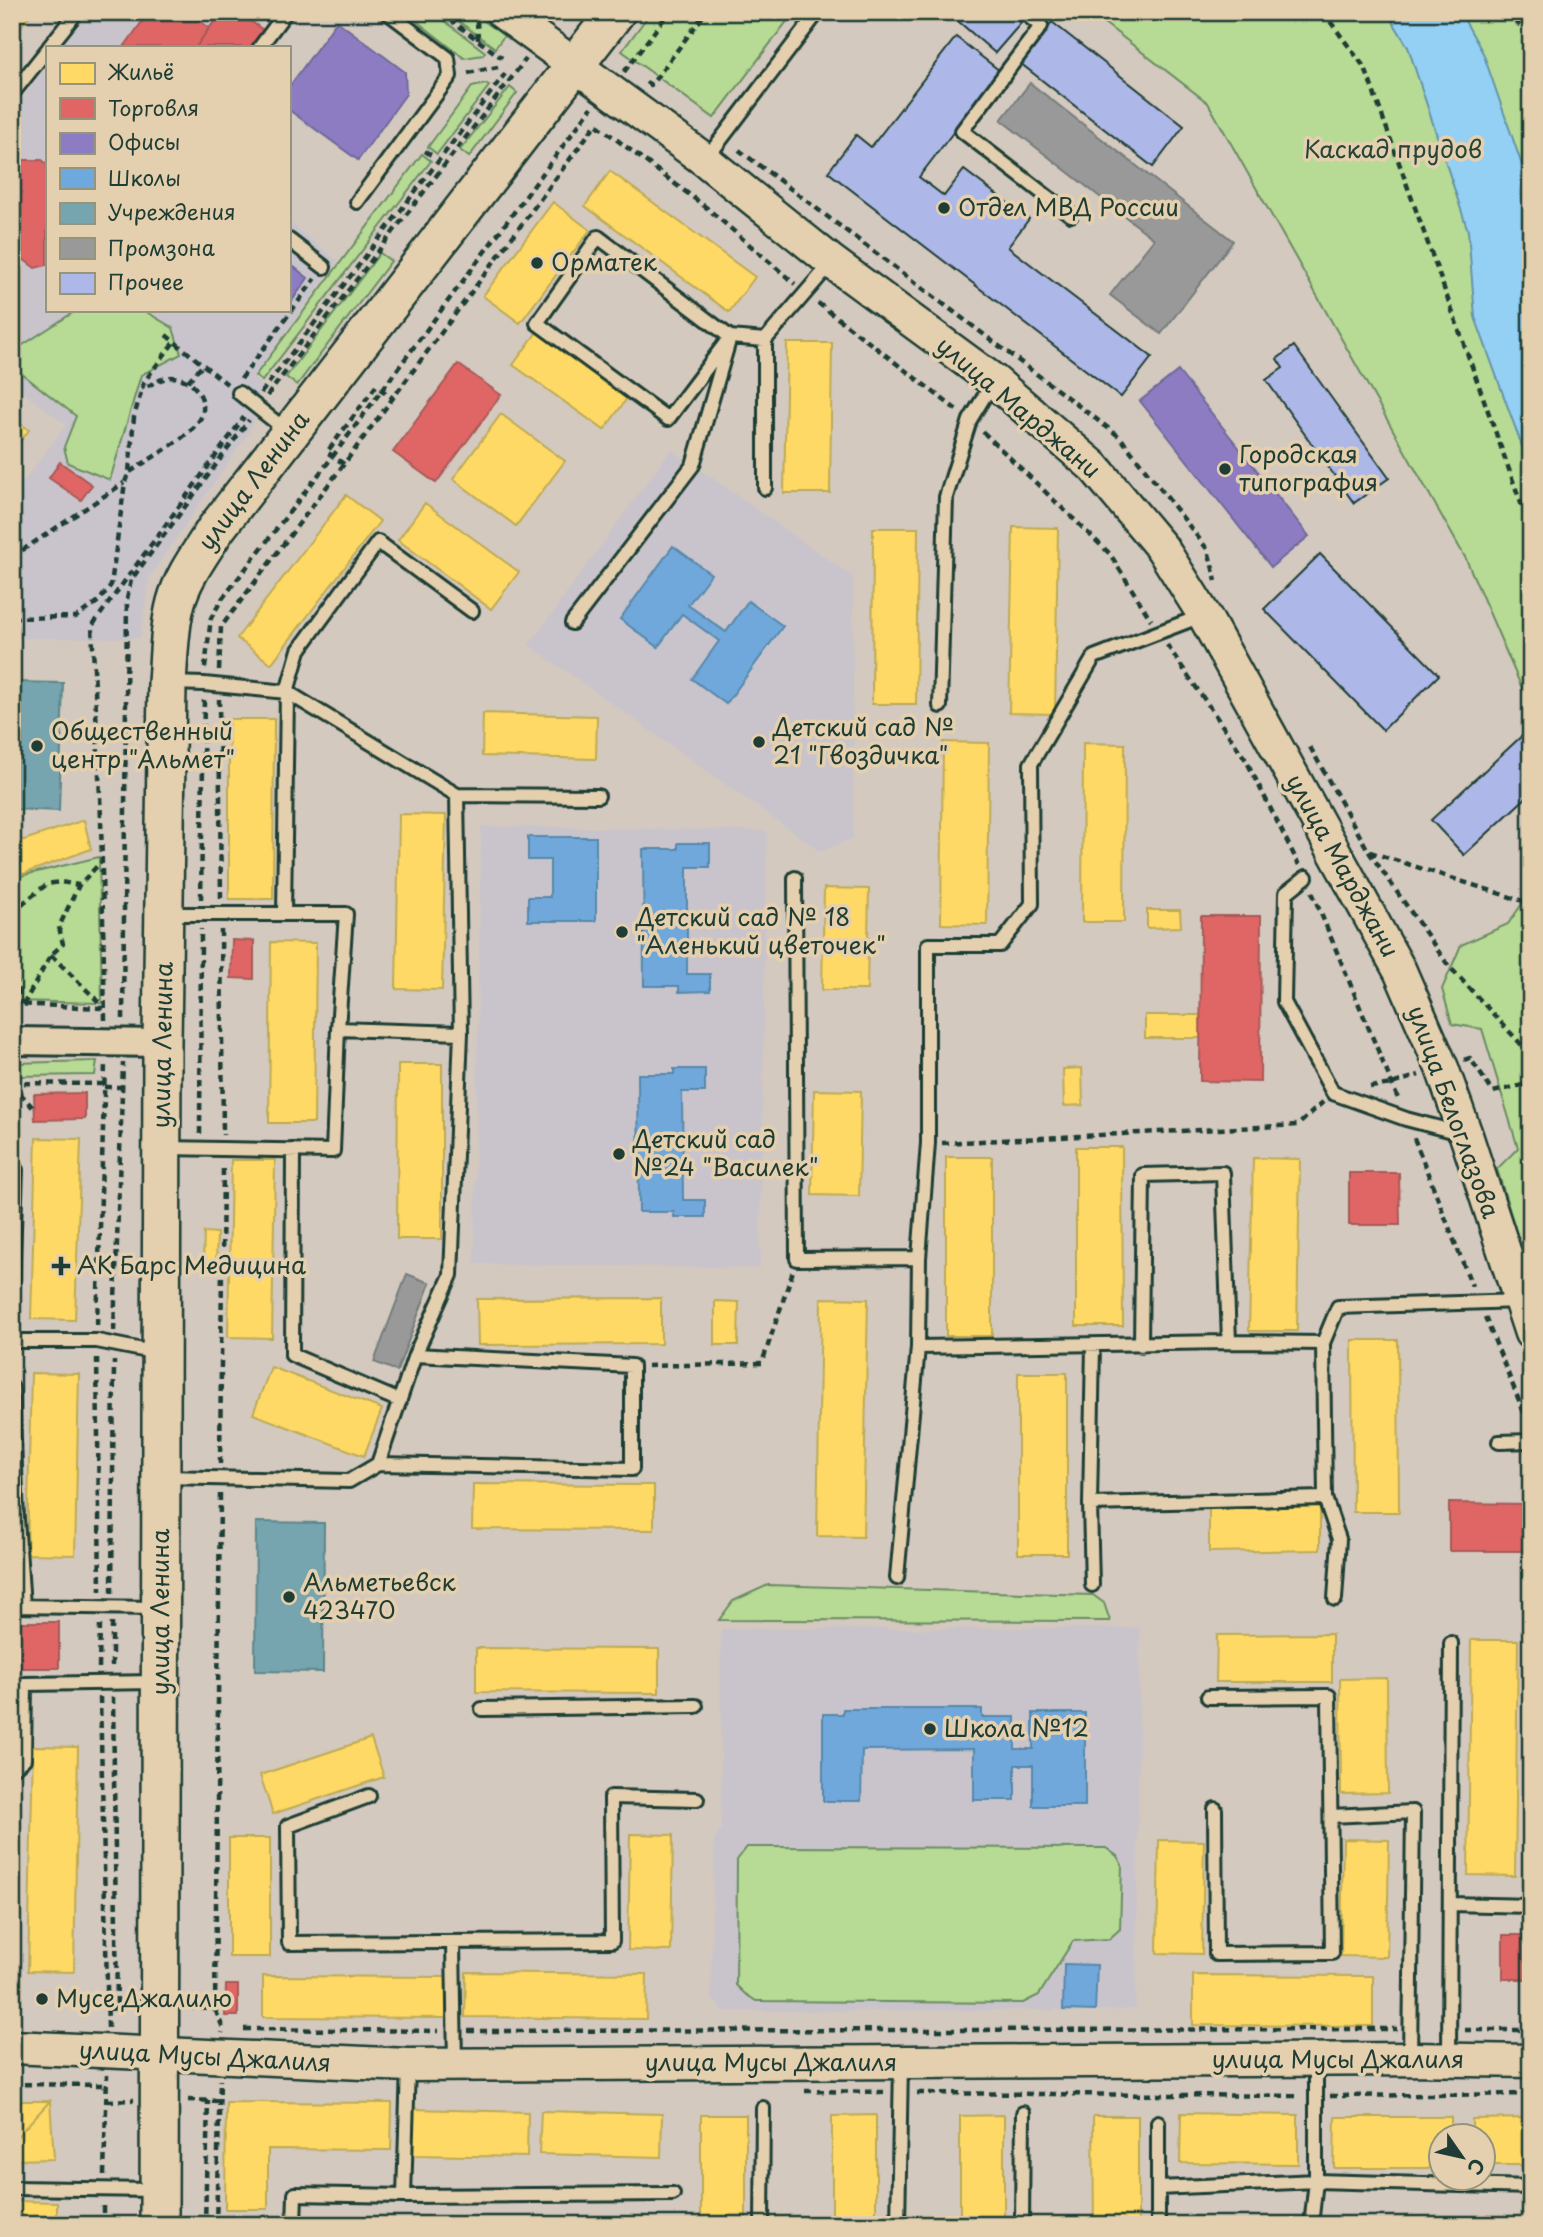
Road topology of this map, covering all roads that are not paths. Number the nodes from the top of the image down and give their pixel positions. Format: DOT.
graph roads {
  1 [pos="77,12"];
  2 [pos="285,12"];
  3 [pos="387,12"];
  4 [pos="502,12"];
  5 [pos="616,12"];
  6 [pos="818,12"];
  7 [pos="1023,12"];
  8 [pos="50,46"];
  9 [pos="261,46"];
  10 [pos="46,52"];
  11 [pos="575,65"];
  12 [pos="12,94"];
  13 [pos="705,160"];
  14 [pos="357,202"];
  15 [pos="1072,215"];
  16 [pos="290,241"];
  17 [pos="832,262"];
  18 [pos="324,268"];
  19 [pos="730,337"];
  20 [pos="765,340"];
  21 [pos="994,381"];
  22 [pos="239,393"];
  23 [pos="290,433"];
  24 [pos="765,488"];
  25 [pos="472,611"];
  26 [pos="1204,615"];
  27 [pos="572,623"];
  28 [pos="167,683"];
  29 [pos="287,692"];
  30 [pos="940,706"];
  31 [pos="457,795"];
  32 [pos="598,796"];
  33 [pos="1306,877"];
  34 [pos="795,878"];
  35 [pos="165,914"];
  36 [pos="284,914"];
  37 [pos="1400,971"];
  38 [pos="338,1029"];
  39 [pos="461,1033"];
  40 [pos="12,1041"];
  41 [pos="162,1043"];
  42 [pos="1466,1135"];
  43 [pos="162,1148"];
  44 [pos="293,1150"];
  45 [pos="12,1170"];
  46 [pos="919,1258"];
  47 [pos="12,1287"];
  48 [pos="1520,1301"];
  49 [pos="1531,1333"];
  50 [pos="12,1341"];
  51 [pos="1229,1342"];
  52 [pos="1323,1343"];
  53 [pos="1141,1345"];
  54 [pos="918,1346"];
  55 [pos="1093,1346"];
  56 [pos="161,1353"];
  57 [pos="415,1355"];
  58 [pos="12,1388"];
  59 [pos="400,1401"];
  60 [pos="1531,1441"];
  61 [pos="1499,1442"];
  62 [pos="378,1464"];
  63 [pos="161,1477"];
  64 [pos="1325,1498"];
  65 [pos="1090,1504"];
  66 [pos="14,1519"];
  67 [pos="897,1578"];
  68 [pos="1092,1585"];
  69 [pos="1335,1598"];
  70 [pos="18,1606"];
  71 [pos="161,1608"];
  72 [pos="1451,1643"];
  73 [pos="161,1682"];
  74 [pos="1208,1697"];
  75 [pos="696,1706"];
  76 [pos="482,1709"];
  77 [pos="12,1769"];
  78 [pos="369,1796"];
  79 [pos="697,1799"];
  80 [pos="1215,1808"];
  81 [pos="1331,1816"];
  82 [pos="1450,1904"];
  83 [pos="1531,1906"];
  84 [pos="453,1942"];
  85 [pos="1410,2044"];
  86 [pos="1449,2045"];
  87 [pos="12,2048"];
  88 [pos="160,2054"];
  89 [pos="1316,2060"];
  90 [pos="1531,2061"];
  91 [pos="408,2065"];
  92 [pos="455,2066"];
  93 [pos="901,2077"];
  94 [pos="763,2108"];
  95 [pos="1023,2113"];
  96 [pos="1158,2122"];
  97 [pos="1315,2181"];
  98 [pos="1531,2187"];
  99 [pos="12,2188"];
  100 [pos="1158,2188"];
  101 [pos="673,2194"];
  102 [pos="404,2196"];
  103 [pos="159,2207"];
  104 [pos="294,2225"];
  105 [pos="762,2225"];
  106 [pos="898,2225"];
  107 [pos="1022,2225"];
  108 [pos="1158,2225"];
  109 [pos="1311,2225"];
  1 -- 8 [label="lane"];
  2 -- 9 [label="lane"];
  3 -- 14 [label="lane"];
  4 -- 11 [label="street, улица Марджани"];
  5 -- 11 [label="main road, улица Ленина"];
  6 -- 13 [label="lane"];
  7 -- 15 [label="lane"];
  10 -- 12 [label="lane"];
  11 -- 13 [label="street, улица Марджани"];
  11 -- 23 [label="main road, улица Ленина"];
  13 -- 17 [label="street, улица Марджани"];
  16 -- 18 [label="lane"];
  17 -- 20 [label="lane"];
  17 -- 21 [label="street, улица Марджани"];
  19 -- 19 [label="lane"];
  19 -- 20 [label="lane"];
  19 -- 27 [label="lane"];
  20 -- 24 [label="lane"];
  21 -- 26 [label="street, улица Марджани"];
  21 -- 30 [label="lane"];
  22 -- 23 [label="lane"];
  23 -- 28 [label="main road, улица Ленина"];
  25 -- 29 [label="lane"];
  26 -- 37 [label="street, улица Марджани"];
  26 -- 46 [label="lane"];
  28 -- 29 [label="lane"];
  28 -- 35 [label="main road, улица Ленина"];
  29 -- 31 [label="lane"];
  29 -- 36 [label="lane"];
  31 -- 32 [label="lane"];
  31 -- 39 [label="lane"];
  33 -- 42 [label="lane"];
  34 -- 46 [label="lane"];
  35 -- 36 [label="lane"];
  35 -- 41 [label="main road, улица Ленина"];
  36 -- 38 [label="lane"];
  37 -- 42 [label="street, улица Белоглазова"];
  38 -- 39 [label="lane"];
  38 -- 44 [label="lane"];
  39 -- 57 [label="lane"];
  40 -- 41 [label="street"];
  41 -- 43 [label="main road, улица Ленина"];
  42 -- 48 [label="street, улица Белоглазова"];
  43 -- 44 [label="lane"];
  43 -- 56 [label="main road, улица Ленина"];
  44 -- 59 [label="lane"];
  45 -- 47 [label="lane"];
  46 -- 54 [label="lane"];
  48 -- 49 [label="street, улица Белоглазова"];
  48 -- 52 [label="lane"];
  50 -- 56 [label="lane"];
  51 -- 52 [label="lane"];
  51 -- 53 [label="lane"];
  51 -- 53 [label="lane"];
  52 -- 64 [label="lane"];
  53 -- 55 [label="lane"];
  54 -- 55 [label="lane"];
  54 -- 67 [label="lane"];
  55 -- 65 [label="lane"];
  56 -- 63 [label="main road, улица Ленина"];
  57 -- 59 [label="lane"];
  57 -- 62 [label="lane"];
  58 -- 66 [label="lane"];
  59 -- 62 [label="lane"];
  60 -- 61 [label="lane"];
  62 -- 63 [label="lane"];
  63 -- 71 [label="main road, улица Ленина"];
  64 -- 65 [label="lane"];
  64 -- 69 [label="lane"];
  65 -- 68 [label="lane"];
  66 -- 70 [label="lane"];
  70 -- 71 [label="lane"];
  71 -- 73 [label="main road, улица Ленина"];
  72 -- 82 [label="lane"];
  73 -- 77 [label="lane"];
  73 -- 88 [label="main road, улица Ленина"];
  74 -- 81 [label="lane"];
  75 -- 76 [label="lane"];
  78 -- 84 [label="lane"];
  79 -- 84 [label="lane"];
  80 -- 81 [label="lane"];
  81 -- 85 [label="lane"];
  82 -- 83 [label="lane"];
  82 -- 86 [label="lane"];
  84 -- 92 [label="lane"];
  85 -- 86 [label="street, улица Мусы Джалиля"];
  85 -- 89 [label="street, улица Мусы Джалиля"];
  86 -- 90 [label="street, улица Мусы Джалиля"];
  87 -- 88 [label="street, улица Мусы Джалиля"];
  88 -- 91 [label="street, улица Мусы Джалиля"];
  88 -- 103 [label="main road, улица Ленина"];
  89 -- 93 [label="street, улица Мусы Джалиля"];
  89 -- 97 [label="lane"];
  91 -- 92 [label="street, улица Мусы Джалиля"];
  91 -- 102 [label="lane"];
  92 -- 93 [label="street, улица Мусы Джалиля"];
  93 -- 106 [label="lane"];
  94 -- 105 [label="lane"];
  95 -- 107 [label="lane"];
  96 -- 100 [label="lane"];
  97 -- 98 [label="lane"];
  97 -- 100 [label="lane"];
  97 -- 109 [label="lane"];
  99 -- 103 [label="lane"];
  100 -- 108 [label="lane"];
  101 -- 102 [label="lane"];
  102 -- 104 [label="lane"];
}
